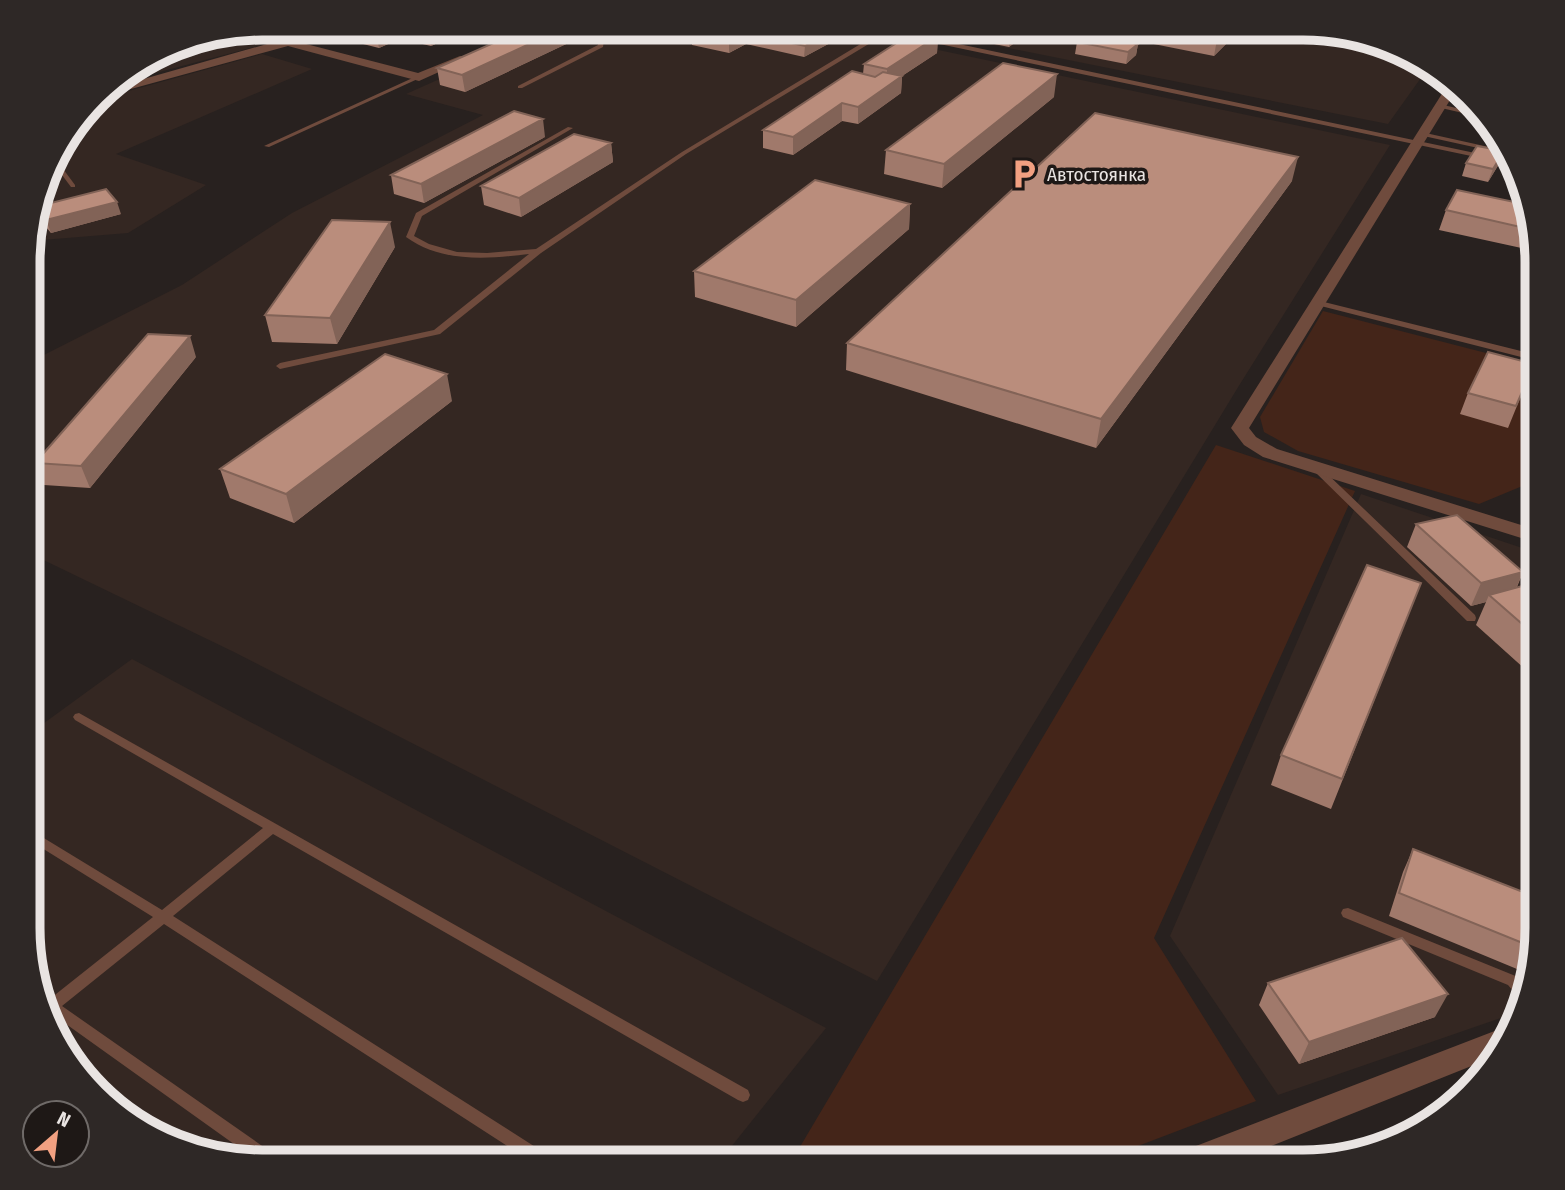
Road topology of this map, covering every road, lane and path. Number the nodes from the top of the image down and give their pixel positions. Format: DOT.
graph roads {
  1 [pos="281,41"];
  2 [pos="601,41"];
  3 [pos="869,41"];
  4 [pos="936,41"];
  5 [pos="288,43"];
  6 [pos="470,55"];
  7 [pos="419,77"];
  8 [pos="520,87"];
  9 [pos="126,88"];
  10 [pos="1448,94"];
  11 [pos="1440,106"];
  12 [pos="1466,112"];
  13 [pos="570,128"];
  14 [pos="1418,138"];
  15 [pos="267,146"];
  16 [pos="1494,151"];
  17 [pos="1499,159"];
  18 [pos="61,169"];
  19 [pos="73,186"];
  20 [pos="538,251"];
  21 [pos="1316,302"];
  22 [pos="1525,355"];
  23 [pos="280,366"];
  24 [pos="1316,468"];
  25 [pos="1525,533"];
  26 [pos="1471,618"];
  27 [pos="79,717"];
  28 [pos="273,827"];
  29 [pos="41,841"];
  30 [pos="1348,913"];
  31 [pos="163,917"];
  32 [pos="1516,985"];
  33 [pos="53,1001"];
  34 [pos="57,1013"];
  35 [pos="1490,1046"];
  36 [pos="743,1096"];
  37 [pos="256,1149"];
  38 [pos="526,1149"];
  39 [pos="1225,1150"];
  1 -- 5 [label="street"];
  2 -- 8 [label="lane"];
  3 -- 20 [label="lane"];
  4 -- 14 [label="lane"];
  5 -- 7 [label="street"];
  5 -- 9 [label="street"];
  6 -- 7 [label="street"];
  7 -- 15 [label="lane"];
  10 -- 11 [label="street"];
  11 -- 12 [label="lane"];
  11 -- 14 [label="street"];
  13 -- 20 [label="lane"];
  14 -- 16 [label="lane"];
  14 -- 17 [label="lane"];
  14 -- 21 [label="street"];
  18 -- 19 [label="lane"];
  20 -- 23 [label="lane"];
  21 -- 22 [label="lane"];
  21 -- 24 [label="street"];
  24 -- 25 [label="street"];
  24 -- 26 [label="lane"];
  27 -- 28 [label="lane"];
  28 -- 31 [label="lane"];
  28 -- 36 [label="lane"];
  29 -- 31 [label="lane"];
  30 -- 32 [label="lane"];
  31 -- 33 [label="lane"];
  31 -- 38 [label="lane"];
  34 -- 37 [label="lane"];
  35 -- 39 [label="street"];
}
